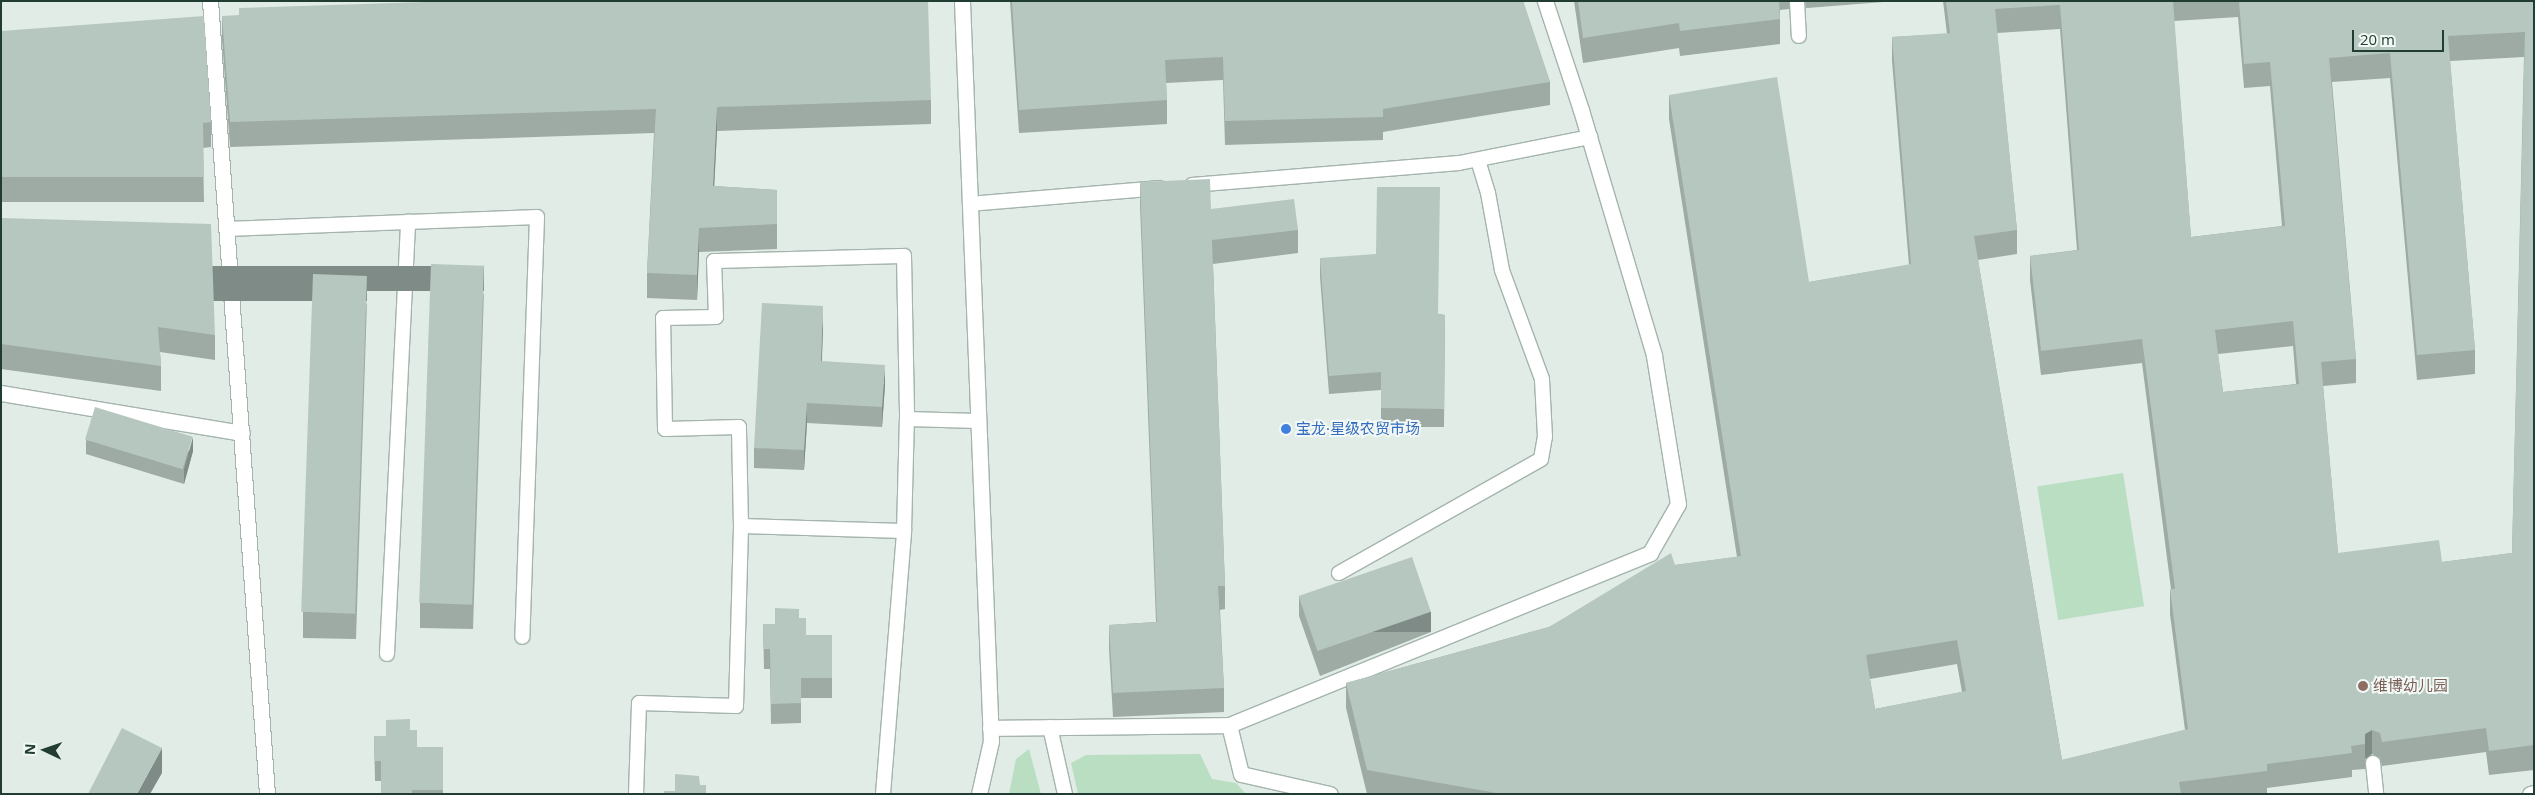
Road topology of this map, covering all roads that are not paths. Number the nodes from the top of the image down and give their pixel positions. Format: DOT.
graph roads {
  1 [pos="210,1"];
  2 [pos="962,1"];
  3 [pos="1545,1"];
  4 [pos="1797,1"];
  5 [pos="1799,36"];
  6 [pos="1590,137"];
  7 [pos="1478,160"];
  8 [pos="970,204"];
  9 [pos="408,222"];
  10 [pos="207,229"];
  11 [pos="227,230"];
  12 [pos="1,393"];
  13 [pos="907,419"];
  14 [pos="978,421"];
  15 [pos="242,434"];
  16 [pos="741,526"];
  17 [pos="904,531"];
  18 [pos="1340,573"];
  19 [pos="522,637"];
  20 [pos="388,654"];
  21 [pos="1228,725"];
  22 [pos="1050,727"];
  23 [pos="990,728"];
  24 [pos="2373,763"];
  25 [pos="2534,793"];
  26 [pos="267,794"];
  27 [pos="636,794"];
  28 [pos="884,794"];
  29 [pos="979,794"];
  30 [pos="1065,794"];
  31 [pos="1330,794"];
  32 [pos="2376,794"];
  33 [pos="2530,794"];
  1 -- 11 [label="street"];
  2 -- 8 [label="street"];
  3 -- 6 [label="street"];
  4 -- 5 [label="lane"];
  6 -- 7 [label="lane"];
  6 -- 21 [label="street"];
  7 -- 8 [label="lane"];
  7 -- 18 [label="lane"];
  8 -- 14 [label="street"];
  9 -- 11 [label="lane"];
  9 -- 19 [label="lane"];
  9 -- 20 [label="lane"];
  10 -- 11 [label="street"];
  11 -- 15 [label="street"];
  12 -- 15 [label="street"];
  13 -- 14 [label="lane"];
  13 -- 16 [label="lane"];
  13 -- 17 [label="lane"];
  14 -- 23 [label="street"];
  15 -- 26 [label="street"];
  16 -- 17 [label="lane"];
  16 -- 27 [label="lane"];
  17 -- 28 [label="lane"];
  21 -- 22 [label="street"];
  21 -- 31 [label="street"];
  22 -- 23 [label="street"];
  22 -- 30 [label="lane"];
  23 -- 29 [label="street"];
  24 -- 32 [label="lane"];
  25 -- 33 [label="street"];
}
